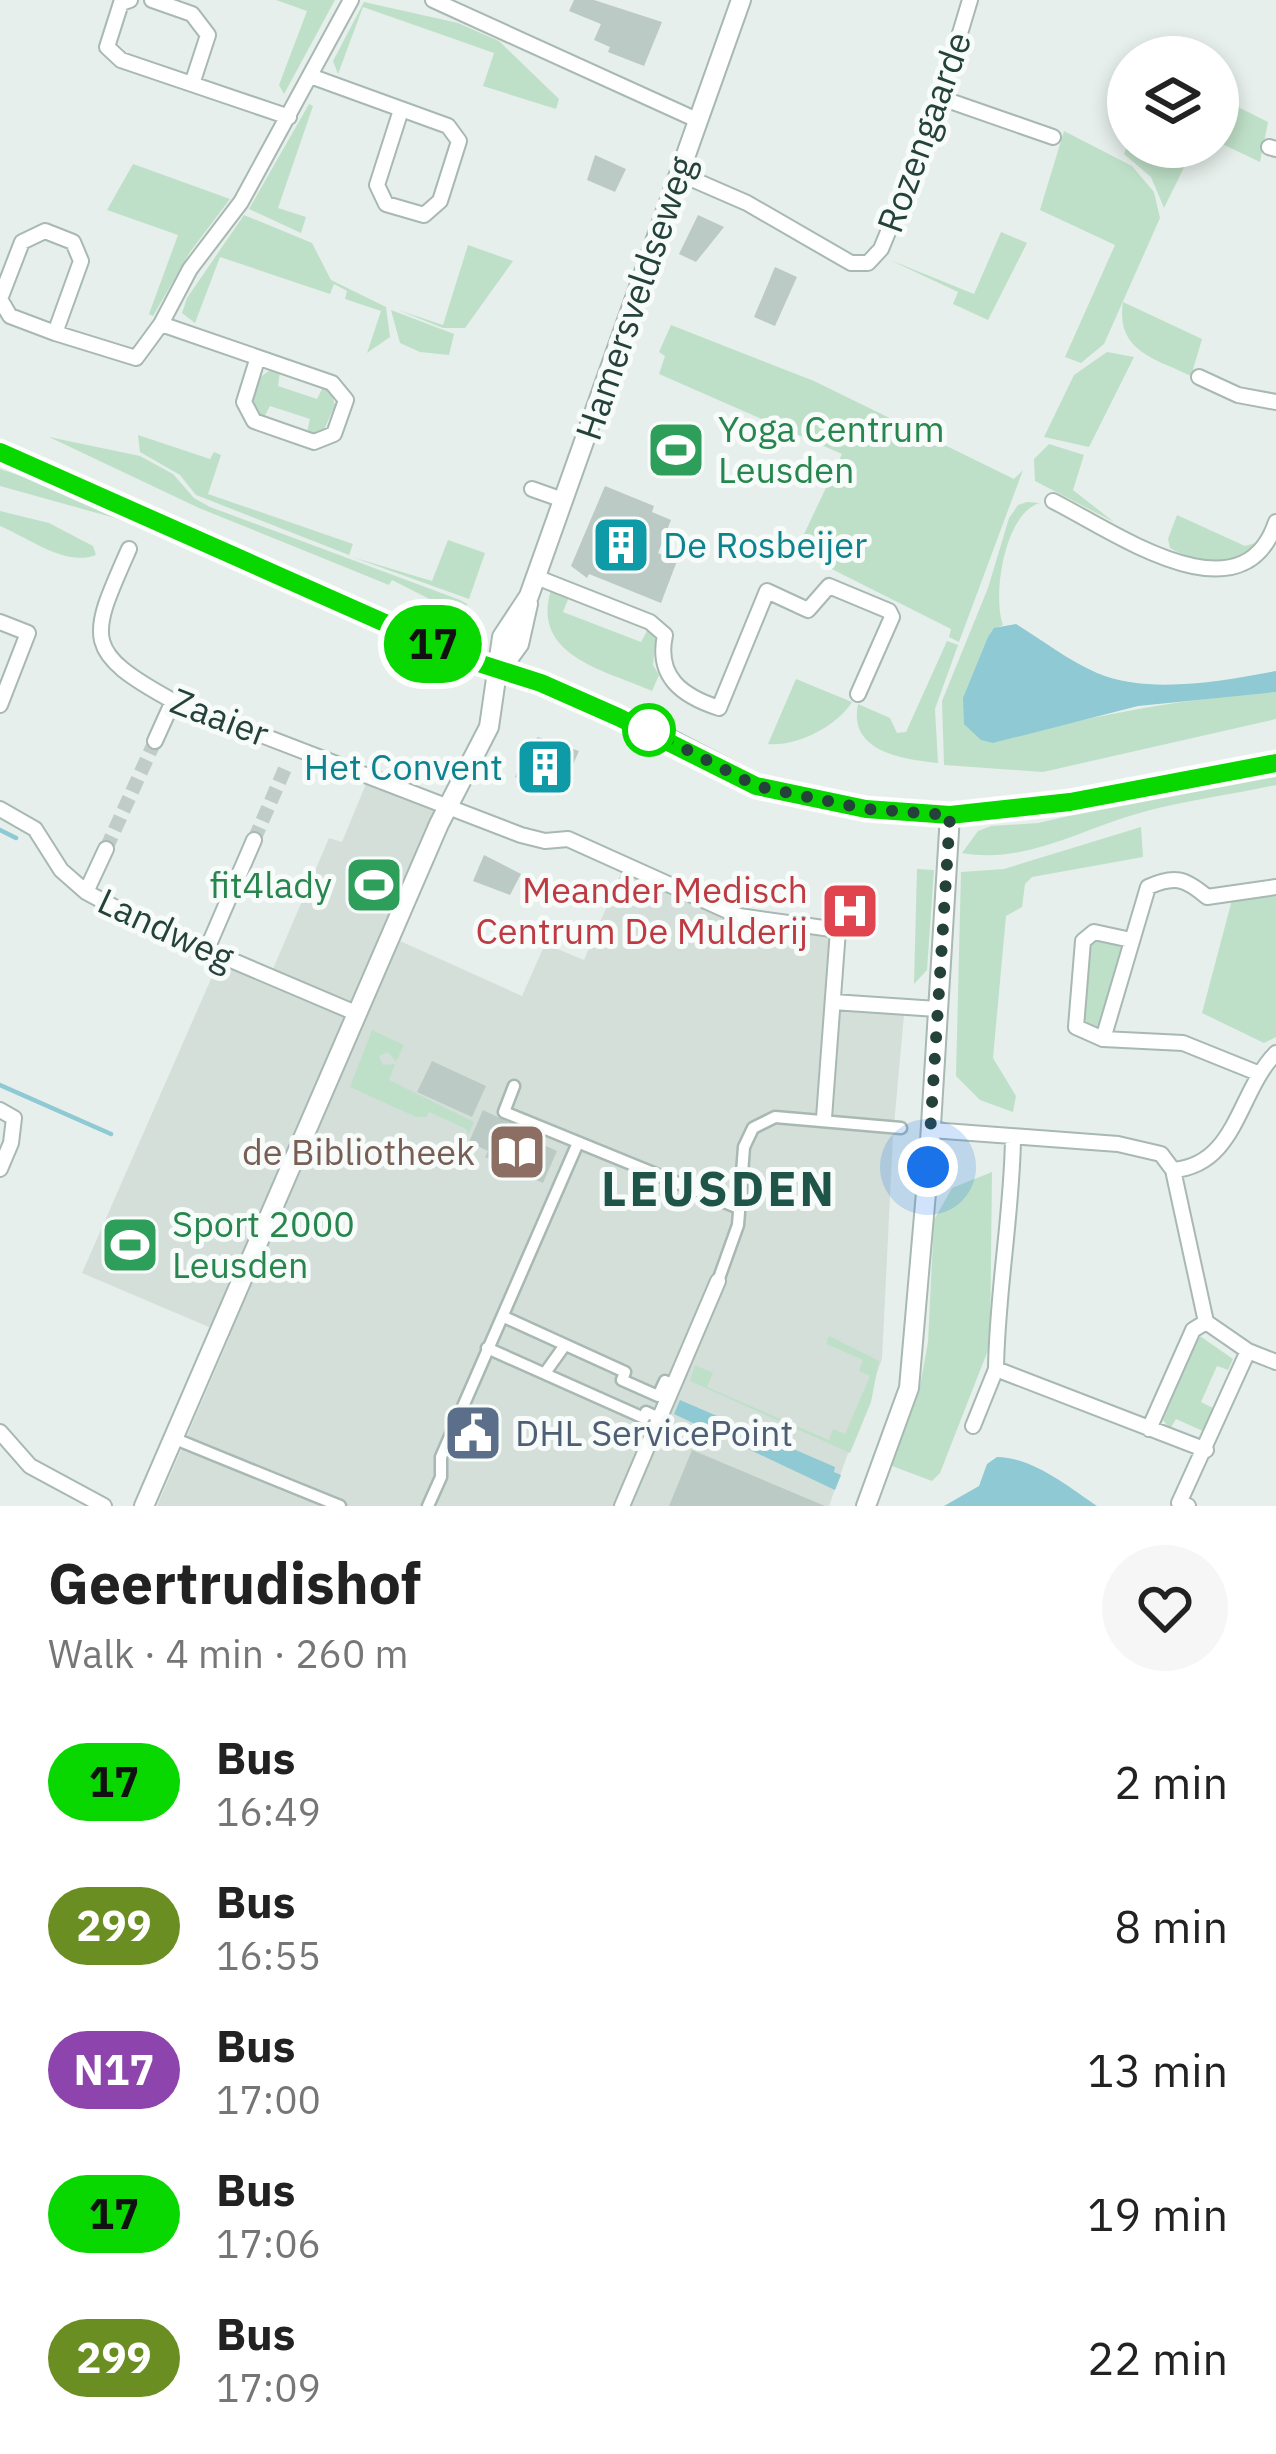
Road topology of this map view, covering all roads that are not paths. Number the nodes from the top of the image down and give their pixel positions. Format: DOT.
graph roads {
  1 [pos="130,0"];
  2 [pos="152,0"];
  3 [pos="351,0"];
  4 [pos="433,0"];
  5 [pos="741,0"];
  6 [pos="970,0"];
  7 [pos="313,77"];
  8 [pos="192,84"];
  9 [pos="941,98"];
  10 [pos="401,110"];
  11 [pos="289,117"];
  12 [pos="698,120"];
  13 [pos="1053,137"];
  14 [pos="678,173"];
  15 [pos="161,324"];
  16 [pos="55,333"];
  17 [pos="257,360"];
  18 [pos="1199,377"];
  19 [pos="1276,402"];
  20 [pos="0,452"];
  21 [pos="532,489"];
  22 [pos="563,500"];
  23 [pos="1053,501"];
  24 [pos="1276,522"];
  25 [pos="129,549"];
  26 [pos="532,587"];
  27 [pos="0,622"];
  28 [pos="0,659"];
  29 [pos="16,665"];
  30 [pos="500,670"];
  31 [pos="858,694"];
  32 [pos="173,701"];
  33 [pos="0,705"];
  34 [pos="155,741"];
  35 [pos="295,746"];
  36 [pos="1276,763"];
  37 [pos="287,764"];
  38 [pos="448,805"];
  39 [pos="0,809"];
  40 [pos="950,815"];
  41 [pos="254,840"];
  42 [pos="106,850"];
  43 [pos="1276,887"];
  44 [pos="86,892"];
  45 [pos="1132,940"];
  46 [pos="208,950"];
  47 [pos="833,1002"];
  48 [pos="937,1009"];
  49 [pos="358,1014"];
  50 [pos="1103,1039"];
  51 [pos="1276,1053"];
  52 [pos="1260,1074"];
  53 [pos="514,1086"];
  54 [pos="0,1110"];
  55 [pos="824,1118"];
  56 [pos="901,1128"];
  57 [pos="931,1130"];
  58 [pos="1013,1138"];
  59 [pos="577,1145"];
  60 [pos="0,1169"];
  61 [pos="1173,1170"];
  62 [pos="739,1208"];
  63 [pos="718,1281"];
  64 [pos="503,1318"];
  65 [pos="1206,1322"];
  66 [pos="565,1345"];
  67 [pos="487,1348"];
  68 [pos="1248,1351"];
  69 [pos="1276,1362"];
  70 [pos="997,1369"];
  71 [pos="544,1373"];
  72 [pos="622,1380"];
  73 [pos="674,1384"];
  74 [pos="612,1403"];
  75 [pos="659,1418"];
  76 [pos="974,1426"];
  77 [pos="1149,1429"];
  78 [pos="0,1432"];
  79 [pos="173,1438"];
  80 [pos="1206,1450"];
  81 [pos="1182,1505"];
  82 [pos="104,1506"];
  83 [pos="144,1506"];
  84 [pos="340,1506"];
  85 [pos="428,1506"];
  86 [pos="622,1506"];
  87 [pos="866,1506"];
  1 -- 8 [label="street"];
  2 -- 8 [label="street"];
  3 -- 7 [label="street"];
  4 -- 12 [label="street"];
  5 -- 12 [label="street, Hamersveldseweg"];
  6 -- 9 [label="street, Rozengaarde"];
  7 -- 10 [label="street"];
  7 -- 11 [label="street"];
  8 -- 11 [label="street"];
  9 -- 13 [label="street"];
  9 -- 14 [label="street, Rozengaarde"];
  10 -- 10 [label="street"];
  11 -- 15 [label="street"];
  12 -- 14 [label="street, Hamersveldseweg"];
  14 -- 22 [label="street, Hamersveldseweg"];
  15 -- 16 [label="street"];
  15 -- 17 [label="street"];
  16 -- 16 [label="street"];
  17 -- 17 [label="street"];
  18 -- 19 [label="street"];
  20 -- 30 [label="main road"];
  21 -- 22 [label="street"];
  22 -- 26 [label="street, Hamersveldseweg"];
  23 -- 24 [label="street"];
  25 -- 32 [label="street, Zaaier"];
  26 -- 30 [label="street, Hamersveldseweg"];
  26 -- 31 [label="street"];
  27 -- 29 [label="street"];
  28 -- 29 [label="street"];
  29 -- 33 [label="street"];
  30 -- 38 [label="street, Hamersveldseweg"];
  30 -- 40 [label="main road"];
  32 -- 34 [label="street"];
  32 -- 35 [label="street, Zaaier"];
  35 -- 37 [label="street"];
  35 -- 38 [label="street, Zaaier"];
  36 -- 40 [label="main road"];
  38 -- 47 [label="street, Zaaier"];
  38 -- 49 [label="street, Hamersveldseweg"];
  39 -- 44 [label="street, Landweg"];
  40 -- 48 [label="street"];
  41 -- 46 [label="street"];
  42 -- 44 [label="street"];
  43 -- 45 [label="street"];
  44 -- 46 [label="street, Landweg"];
  45 -- 50 [label="street"];
  45 -- 50 [label="street"];
  46 -- 49 [label="street, Landweg"];
  47 -- 48 [label="street"];
  47 -- 55 [label="street"];
  48 -- 57 [label="street"];
  49 -- 79 [label="street, Hamersveldseweg"];
  50 -- 52 [label="street"];
  51 -- 52 [label="street"];
  52 -- 61 [label="street"];
  53 -- 59 [label="street"];
  54 -- 60 [label="street"];
  55 -- 56 [label="street"];
  55 -- 62 [label="street"];
  57 -- 58 [label="street"];
  57 -- 87 [label="street"];
  58 -- 61 [label="street"];
  58 -- 70 [label="street"];
  59 -- 62 [label="street"];
  59 -- 64 [label="street"];
  61 -- 65 [label="street"];
  62 -- 63 [label="street"];
  63 -- 73 [label="street"];
  64 -- 66 [label="street"];
  64 -- 67 [label="street"];
  65 -- 68 [label="street"];
  65 -- 77 [label="street"];
  66 -- 71 [label="street"];
  66 -- 72 [label="street"];
  67 -- 71 [label="street"];
  67 -- 85 [label="street"];
  68 -- 69 [label="street"];
  68 -- 80 [label="street"];
  70 -- 76 [label="street"];
  70 -- 77 [label="street"];
  71 -- 74 [label="street"];
  72 -- 73 [label="street"];
  72 -- 74 [label="street"];
  73 -- 75 [label="street"];
  74 -- 75 [label="street"];
  75 -- 86 [label="street"];
  77 -- 80 [label="street"];
  78 -- 82 [label="street"];
  79 -- 83 [label="street, Hamersveldseweg"];
  79 -- 84 [label="street"];
  80 -- 81 [label="street"];
}
